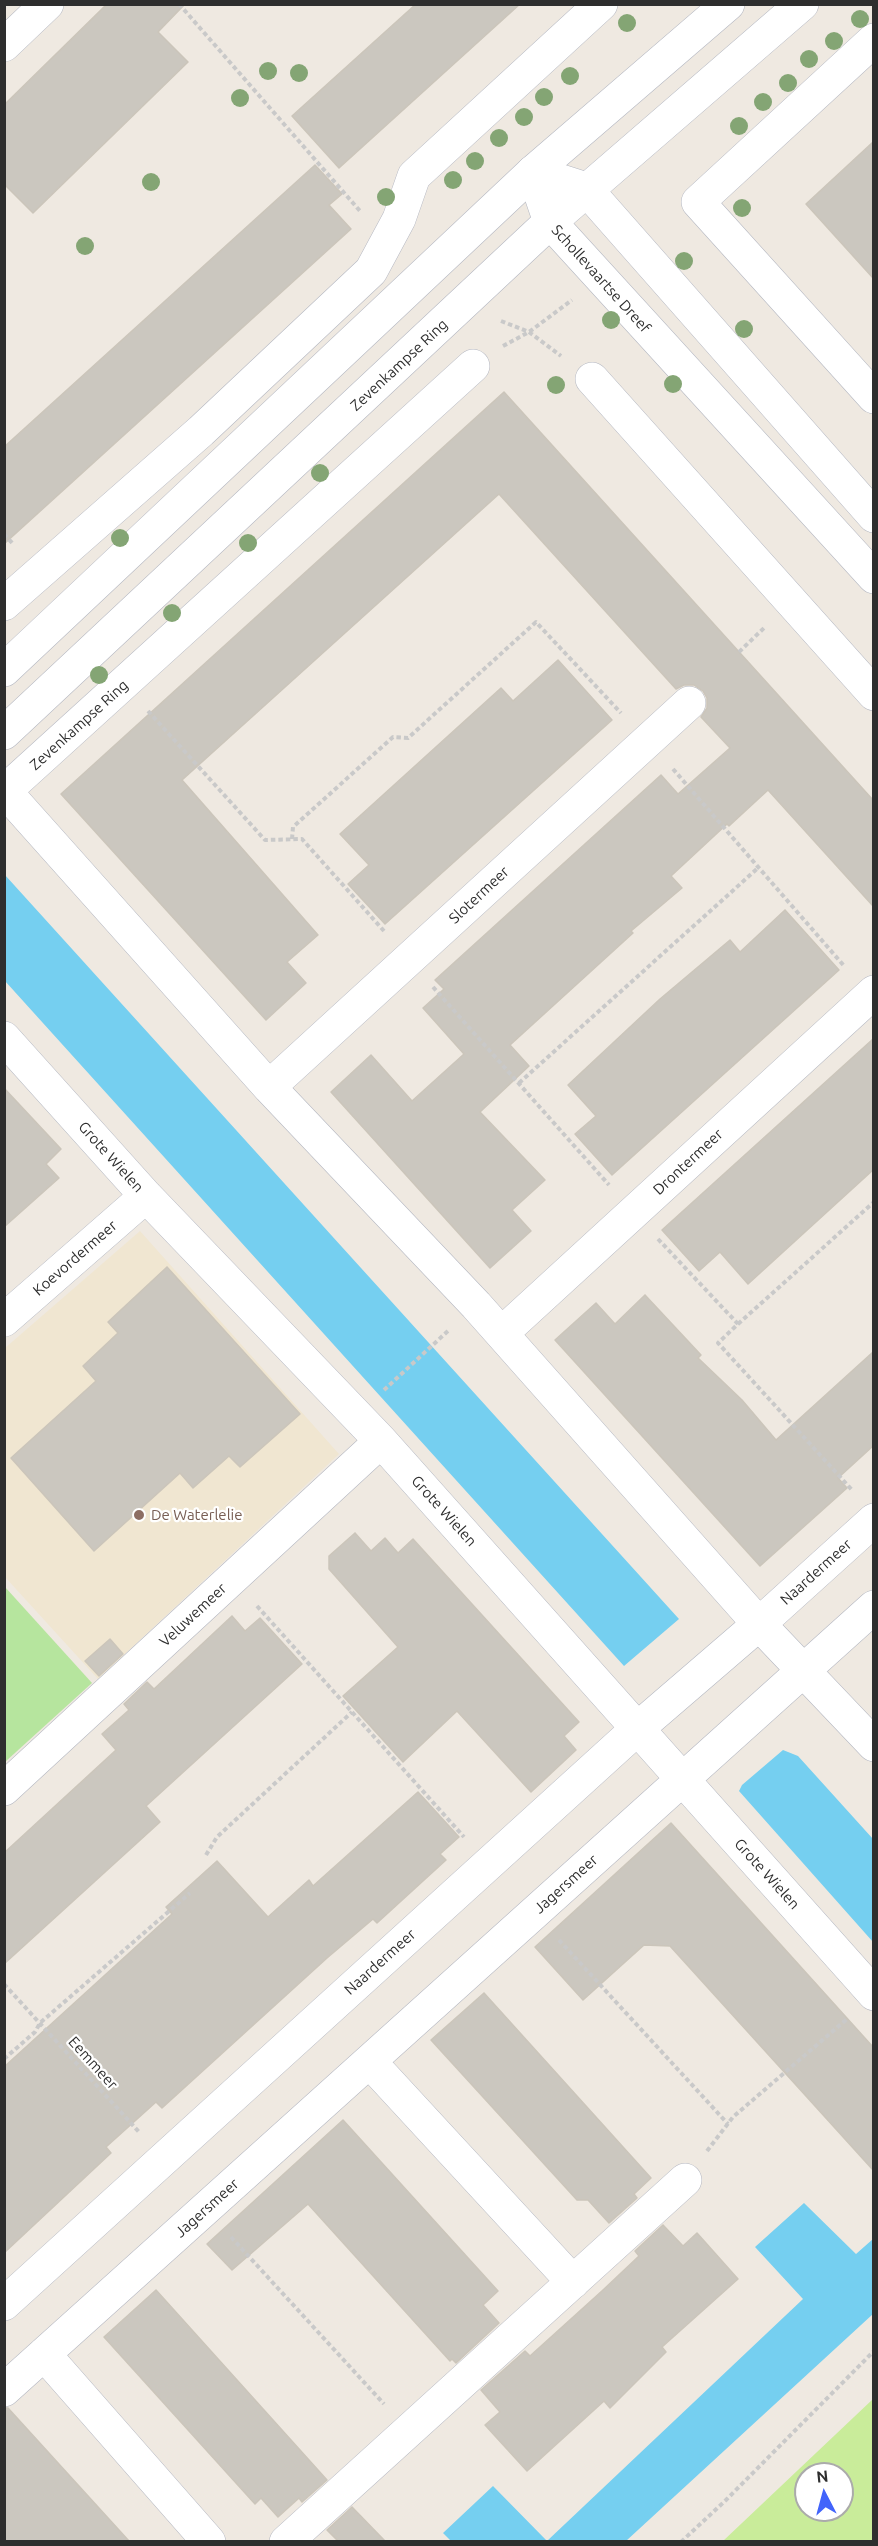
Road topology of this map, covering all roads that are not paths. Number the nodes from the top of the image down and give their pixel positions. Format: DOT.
graph roads {
  1 [pos="47,4"];
  2 [pos="601,4"];
  3 [pos="728,4"];
  4 [pos="802,4"];
  5 [pos="873,40"];
  6 [pos="4,45"];
  7 [pos="533,172"];
  8 [pos="586,189"];
  9 [pos="549,222"];
  10 [pos="473,366"];
  11 [pos="592,379"];
  12 [pos="873,397"];
  13 [pos="873,516"];
  14 [pos="873,577"];
  15 [pos="4,604"];
  16 [pos="4,670"];
  17 [pos="873,694"];
  18 [pos="688,703"];
  19 [pos="4,733"];
  20 [pos="5,791"];
  21 [pos="873,992"];
  22 [pos="4,1038"];
  23 [pos="269,1087"];
  24 [pos="146,1196"];
  25 [pos="4,1320"];
  26 [pos="502,1333"];
  27 [pos="381,1441"];
  28 [pos="866,1508"];
  29 [pos="873,1607"];
  30 [pos="759,1624"];
  31 [pos="803,1672"];
  32 [pos="637,1729"];
  33 [pos="873,1745"];
  34 [pos="683,1779"];
  35 [pos="4,1788"];
  36 [pos="865,2002"];
  37 [pos="370,2062"];
  38 [pos="685,2180"];
  39 [pos="573,2282"];
  40 [pos="4,2304"];
  41 [pos="44,2354"];
  42 [pos="4,2390"];
  43 [pos="209,2541"];
  44 [pos="286,2541"];
  1 -- 6 [label="street"];
  2 -- 15 [label="street"];
  3 -- 7 [label="street"];
  4 -- 8 [label="street, Zevenkampse Ring"];
  5 -- 12 [label="street"];
  7 -- 8 [label="street"];
  7 -- 9 [label="street, Schollevaartse Dreef"];
  7 -- 16 [label="street"];
  8 -- 9 [label="street, Zevenkampse Ring"];
  8 -- 13 [label="street"];
  9 -- 14 [label="street, Schollevaartse Dreef"];
  9 -- 19 [label="street, Zevenkampse Ring"];
  10 -- 20 [label="street, Zevenkampse Ring"];
  11 -- 17 [label="street"];
  18 -- 23 [label="street, Slotermeer"];
  20 -- 23 [label="street"];
  21 -- 26 [label="street, Drontermeer"];
  22 -- 24 [label="street, Grote Wielen"];
  23 -- 26 [label="street"];
  24 -- 25 [label="street, Koevordermeer"];
  24 -- 27 [label="street, Grote Wielen"];
  26 -- 30 [label="street"];
  27 -- 32 [label="street, Grote Wielen"];
  27 -- 35 [label="street, Veluwemeer"];
  28 -- 30 [label="street, Naardermeer"];
  29 -- 31 [label="street"];
  30 -- 31 [label="street"];
  30 -- 32 [label="street, Naardermeer"];
  31 -- 33 [label="street"];
  31 -- 34 [label="street"];
  32 -- 34 [label="street, Grote Wielen"];
  32 -- 40 [label="street, Naardermeer"];
  34 -- 36 [label="street, Grote Wielen"];
  34 -- 37 [label="street, Jagersmeer"];
  37 -- 39 [label="street"];
  37 -- 41 [label="street, Jagersmeer"];
  38 -- 39 [label="street"];
  39 -- 44 [label="street"];
  41 -- 42 [label="street, Jagersmeer"];
  41 -- 43 [label="street"];
}
